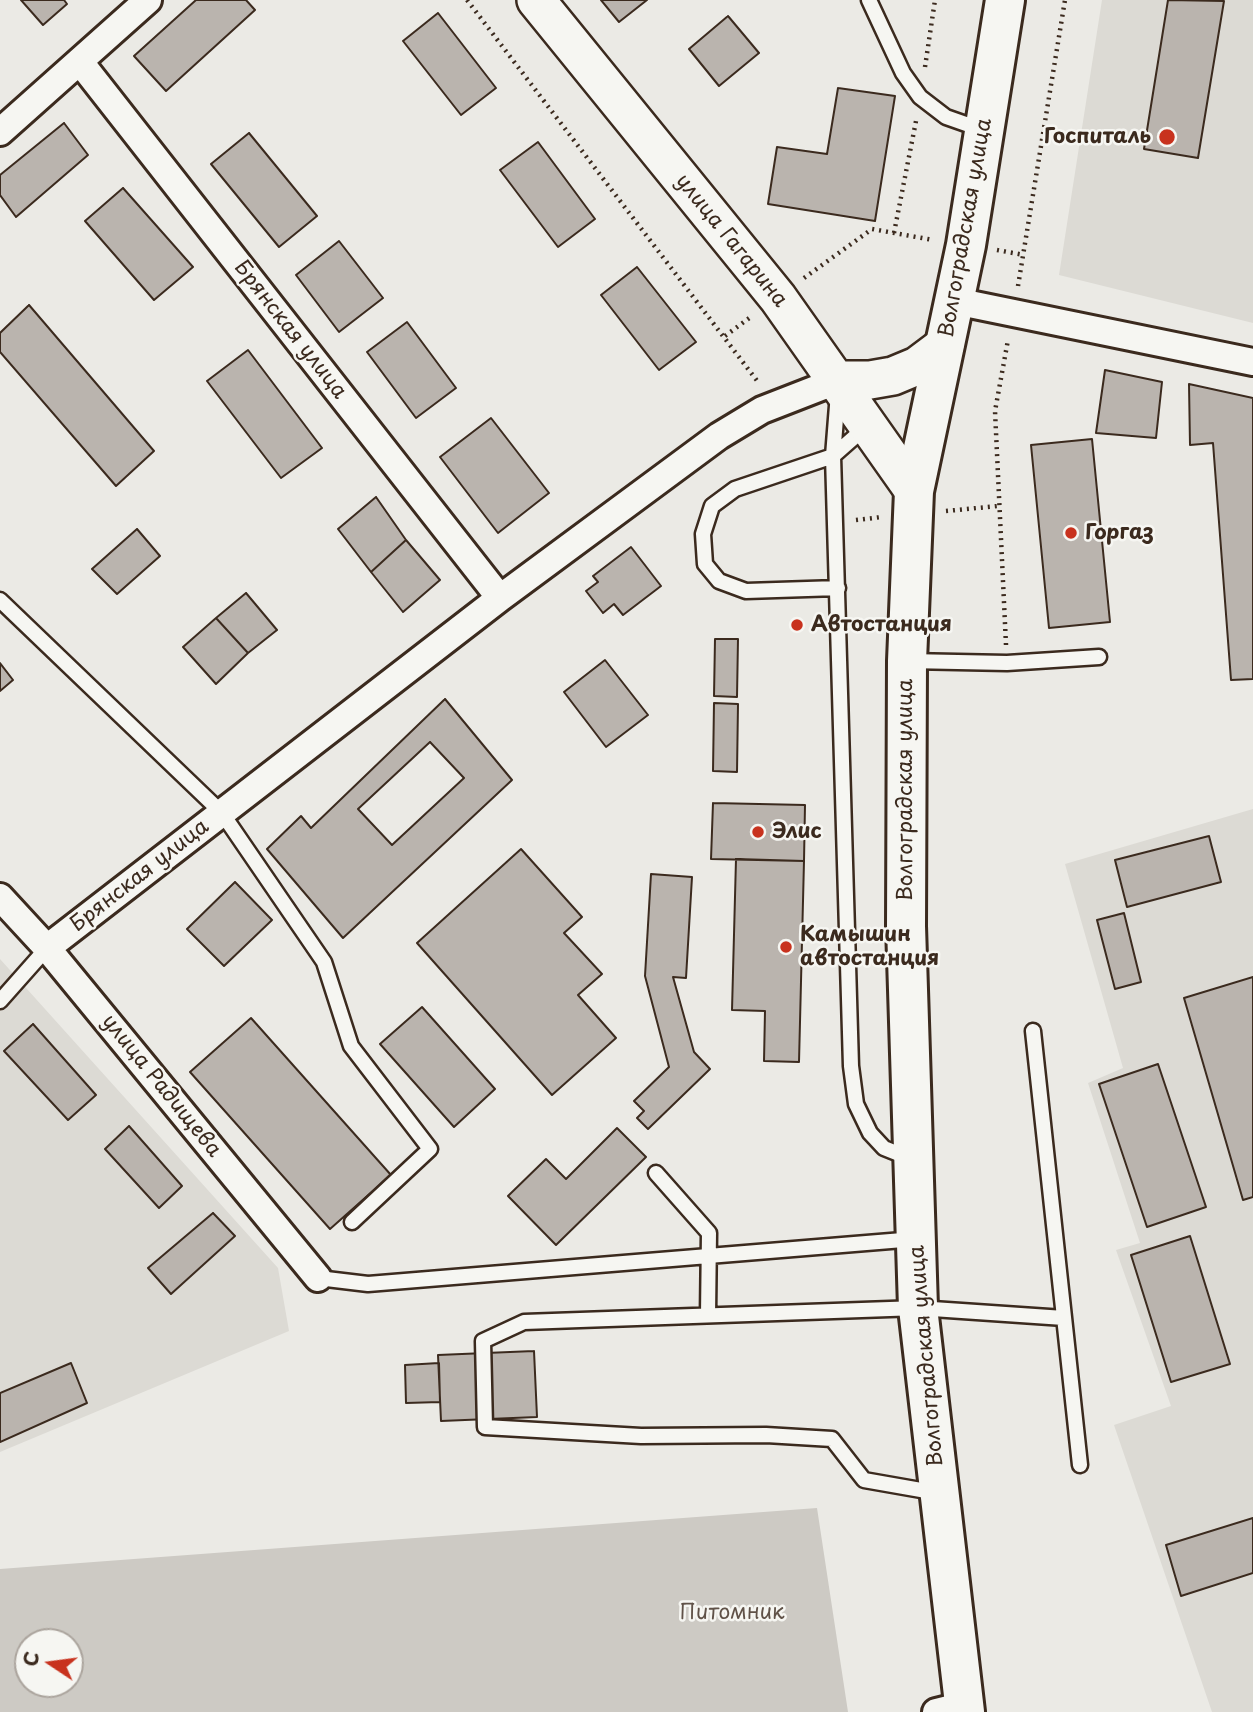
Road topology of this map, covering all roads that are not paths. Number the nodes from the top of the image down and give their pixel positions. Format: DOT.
graph roads {
  1 [pos="148,0"];
  2 [pos="536,0"];
  3 [pos="869,0"];
  4 [pos="1005,0"];
  5 [pos="80,62"];
  6 [pos="985,131"];
  7 [pos="0,132"];
  8 [pos="955,301"];
  9 [pos="945,345"];
  10 [pos="1253,362"];
  11 [pos="839,380"];
  12 [pos="869,424"];
  13 [pos="833,456"];
  14 [pos="914,491"];
  15 [pos="838,588"];
  16 [pos="499,598"];
  17 [pos="0,600"];
  18 [pos="1099,657"];
  19 [pos="906,661"];
  20 [pos="222,813"];
  21 [pos="0,897"];
  22 [pos="47,948"];
  23 [pos="0,1001"];
  24 [pos="1033,1031"];
  25 [pos="914,1160"];
  26 [pos="656,1173"];
  27 [pos="352,1222"];
  28 [pos="916,1239"];
  29 [pos="709,1256"];
  30 [pos="318,1278"];
  31 [pos="918,1308"];
  32 [pos="708,1315"];
  33 [pos="1064,1318"];
  34 [pos="1080,1465"];
  35 [pos="940,1493"];
  36 [pos="955,1710"];
  1 -- 5 [label="street"];
  2 -- 11 [label="main road, улица Гагарина"];
  3 -- 6 [label="lane"];
  4 -- 6 [label="main road, Волгоградская улица"];
  5 -- 7 [label="street"];
  5 -- 16 [label="street, Брянская улица"];
  6 -- 8 [label="main road, Волгоградская улица"];
  8 -- 9 [label="main road, Волгоградская улица"];
  8 -- 10 [label="street"];
  9 -- 11 [label="main road"];
  9 -- 14 [label="main road, Волгоградская улица"];
  11 -- 12 [label="main road, улица Гагарина"];
  11 -- 13 [label="lane"];
  11 -- 16 [label="street, Брянская улица"];
  12 -- 13 [label="lane"];
  12 -- 14 [label="main road, улица Гагарина"];
  13 -- 15 [label="lane"];
  13 -- 15 [label="lane"];
  14 -- 19 [label="main road, Волгоградская улица"];
  15 -- 25 [label="lane"];
  16 -- 20 [label="street, Брянская улица"];
  17 -- 20 [label="lane"];
  18 -- 19 [label="lane"];
  19 -- 25 [label="main road, Волгоградская улица"];
  20 -- 22 [label="street, Брянская улица"];
  20 -- 27 [label="lane"];
  21 -- 22 [label="street, улица Радищева"];
  22 -- 23 [label="lane"];
  22 -- 30 [label="street, улица Радищева"];
  24 -- 33 [label="lane"];
  25 -- 28 [label="main road, Волгоградская улица"];
  26 -- 29 [label="lane"];
  28 -- 29 [label="lane"];
  28 -- 31 [label="main road, Волгоградская улица"];
  29 -- 30 [label="lane"];
  29 -- 32 [label="lane"];
  31 -- 32 [label="lane"];
  31 -- 33 [label="lane"];
  31 -- 35 [label="main road, Волгоградская улица"];
  32 -- 35 [label="lane"];
  33 -- 34 [label="lane"];
  35 -- 36 [label="main road, Волгоградская улица"];
}
